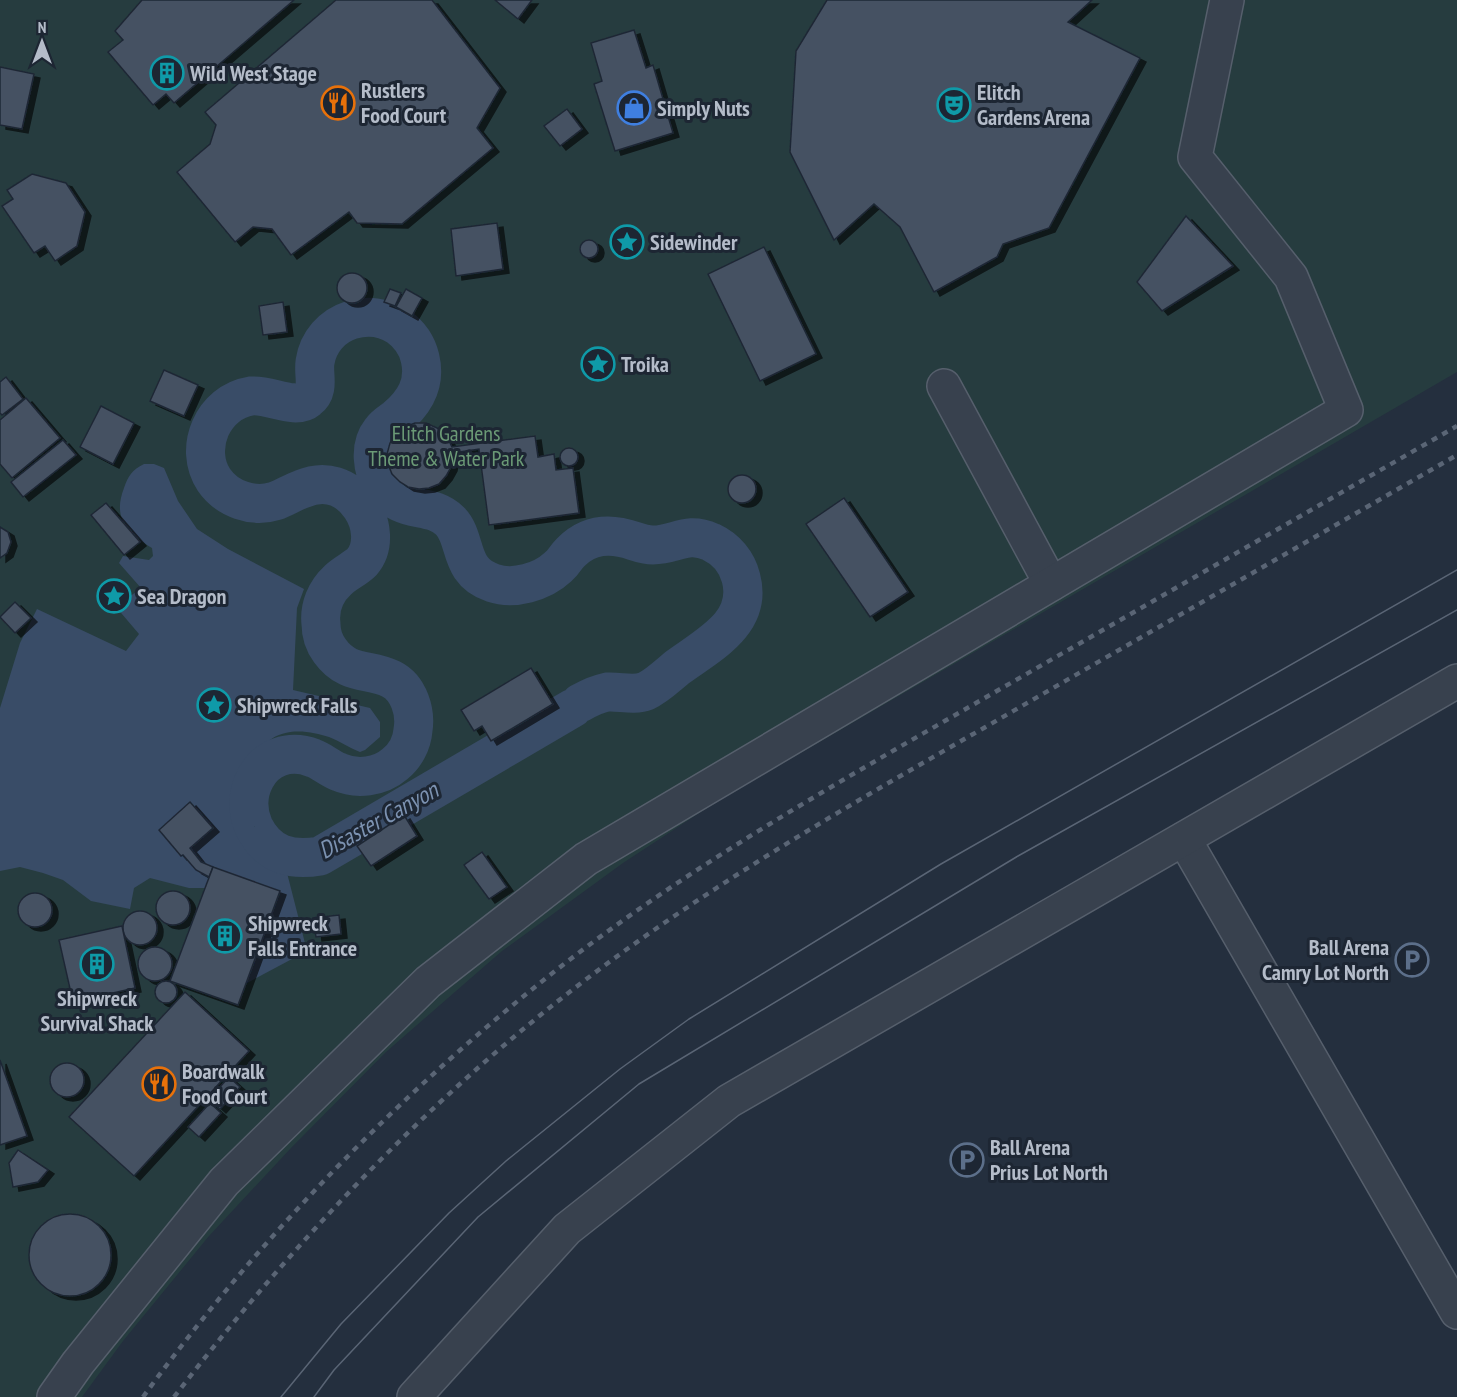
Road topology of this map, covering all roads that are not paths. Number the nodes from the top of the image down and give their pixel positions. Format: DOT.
graph roads {
  1 [pos="1227,0"];
  2 [pos="944,386"];
  3 [pos="1051,584"];
  4 [pos="1457,681"];
  5 [pos="1184,839"];
  6 [pos="1457,1312"];
  7 [pos="54,1397"];
  8 [pos="414,1397"];
  1 -- 3 [label="lane"];
  2 -- 3 [label="lane"];
  3 -- 7 [label="lane"];
  4 -- 5 [label="lane"];
  5 -- 6 [label="lane"];
  5 -- 8 [label="lane"];
}
